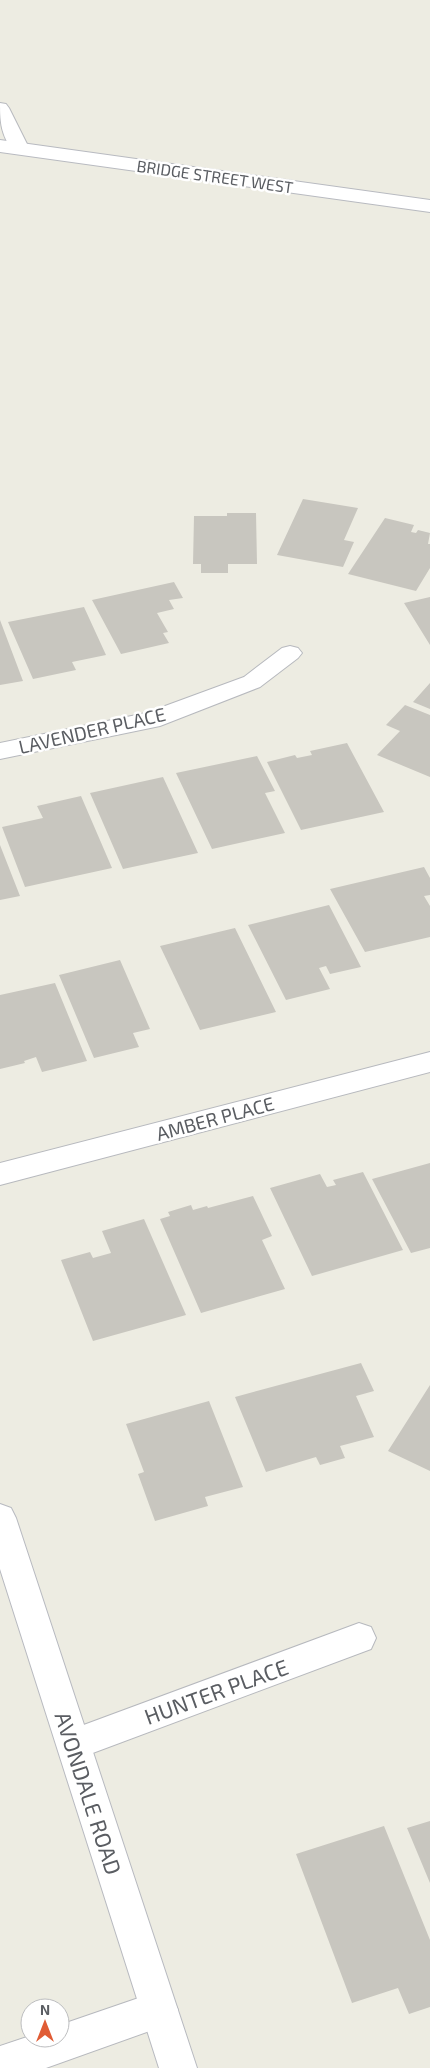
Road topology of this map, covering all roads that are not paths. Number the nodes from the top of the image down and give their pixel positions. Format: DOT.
graph roads {
  1 [pos="0,108"];
  2 [pos="0,146"];
  3 [pos="20,148"];
  4 [pos="430,206"];
  5 [pos="290,653"];
  6 [pos="0,751"];
  7 [pos="430,1062"];
  8 [pos="0,1174"];
  9 [pos="0,1518"];
  10 [pos="359,1638"];
  11 [pos="74,1744"];
  12 [pos="159,2010"];
  13 [pos="0,2065"];
  14 [pos="178,2068"];
  1 -- 3 [label="street"];
  2 -- 3 [label="street, BRIDGE STREET WEST"];
  3 -- 4 [label="street, BRIDGE STREET WEST"];
  5 -- 6 [label="street, LAVENDER PLACE"];
  7 -- 8 [label="street, AMBER PLACE"];
  9 -- 11 [label="street, AVONDALE ROAD"];
  10 -- 11 [label="street, HUNTER PLACE"];
  11 -- 12 [label="street, AVONDALE ROAD"];
  12 -- 13 [label="street"];
  12 -- 14 [label="street, AVONDALE ROAD"];
}
